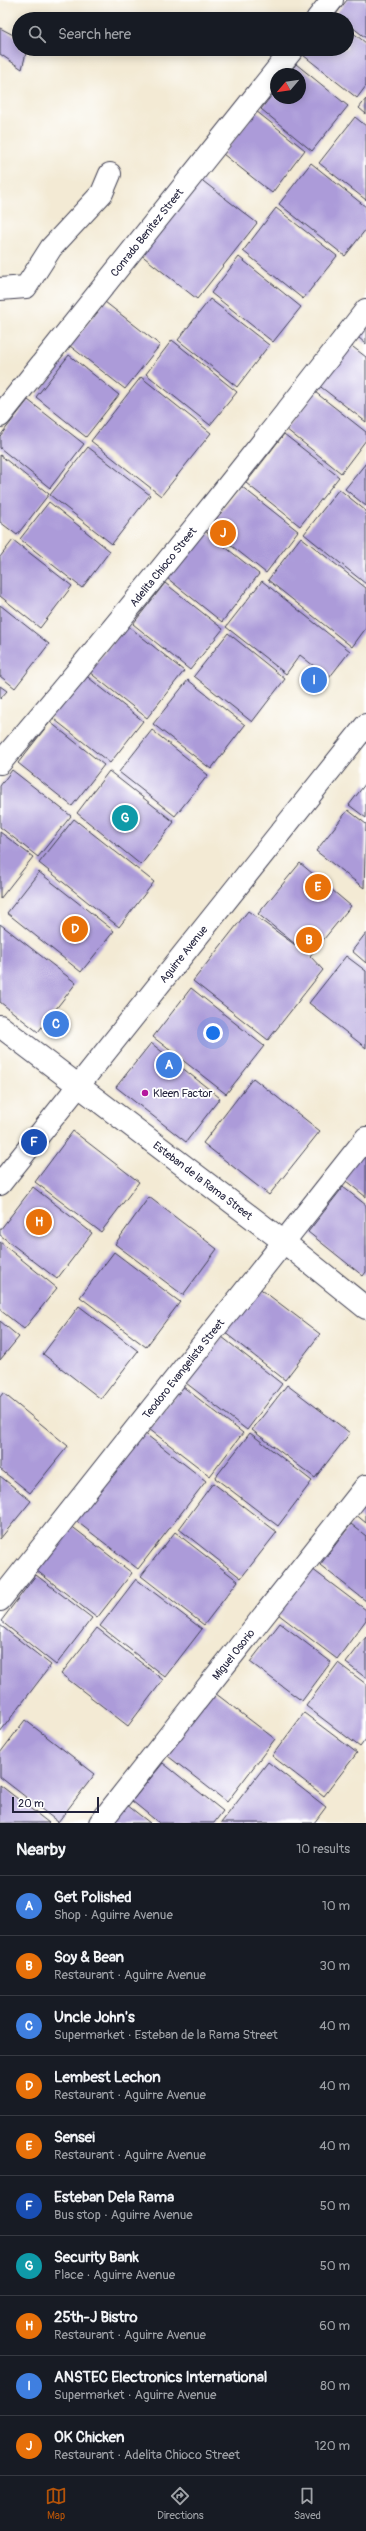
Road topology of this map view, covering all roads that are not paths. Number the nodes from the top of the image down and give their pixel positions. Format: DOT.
graph roads {
  1 [pos="332,0"];
  2 [pos="323,12"];
  3 [pos="287,56"];
  4 [pos="110,174"];
  5 [pos="0,289"];
  6 [pos="366,310"];
  7 [pos="0,416"];
  8 [pos="366,725"];
  9 [pos="0,763"];
  10 [pos="0,1026"];
  11 [pos="79,1085"];
  12 [pos="366,1138"];
  13 [pos="0,1184"];
  14 [pos="284,1242"];
  15 [pos="366,1308"];
  16 [pos="366,1486"];
  17 [pos="0,1600"];
  18 [pos="100,1823"];
  1 -- 2 [label="street"];
  3 -- 7 [label="street, Conrado Benitez Street"];
  4 -- 5 [label="street"];
  6 -- 9 [label="street, Adelita Chioco Street"];
  8 -- 11 [label="street, Aguirre Avenue"];
  10 -- 11 [label="street, Esteban de la Rama Street"];
  11 -- 13 [label="street, Aguirre Avenue"];
  11 -- 14 [label="street, Esteban de la Rama Street"];
  12 -- 14 [label="street, Teodoro Evangelista Street"];
  14 -- 15 [label="street, Esteban de la Rama Street"];
  14 -- 17 [label="street, Teodoro Evangelista Street"];
  16 -- 18 [label="street, Miguel Osorio"];
}
